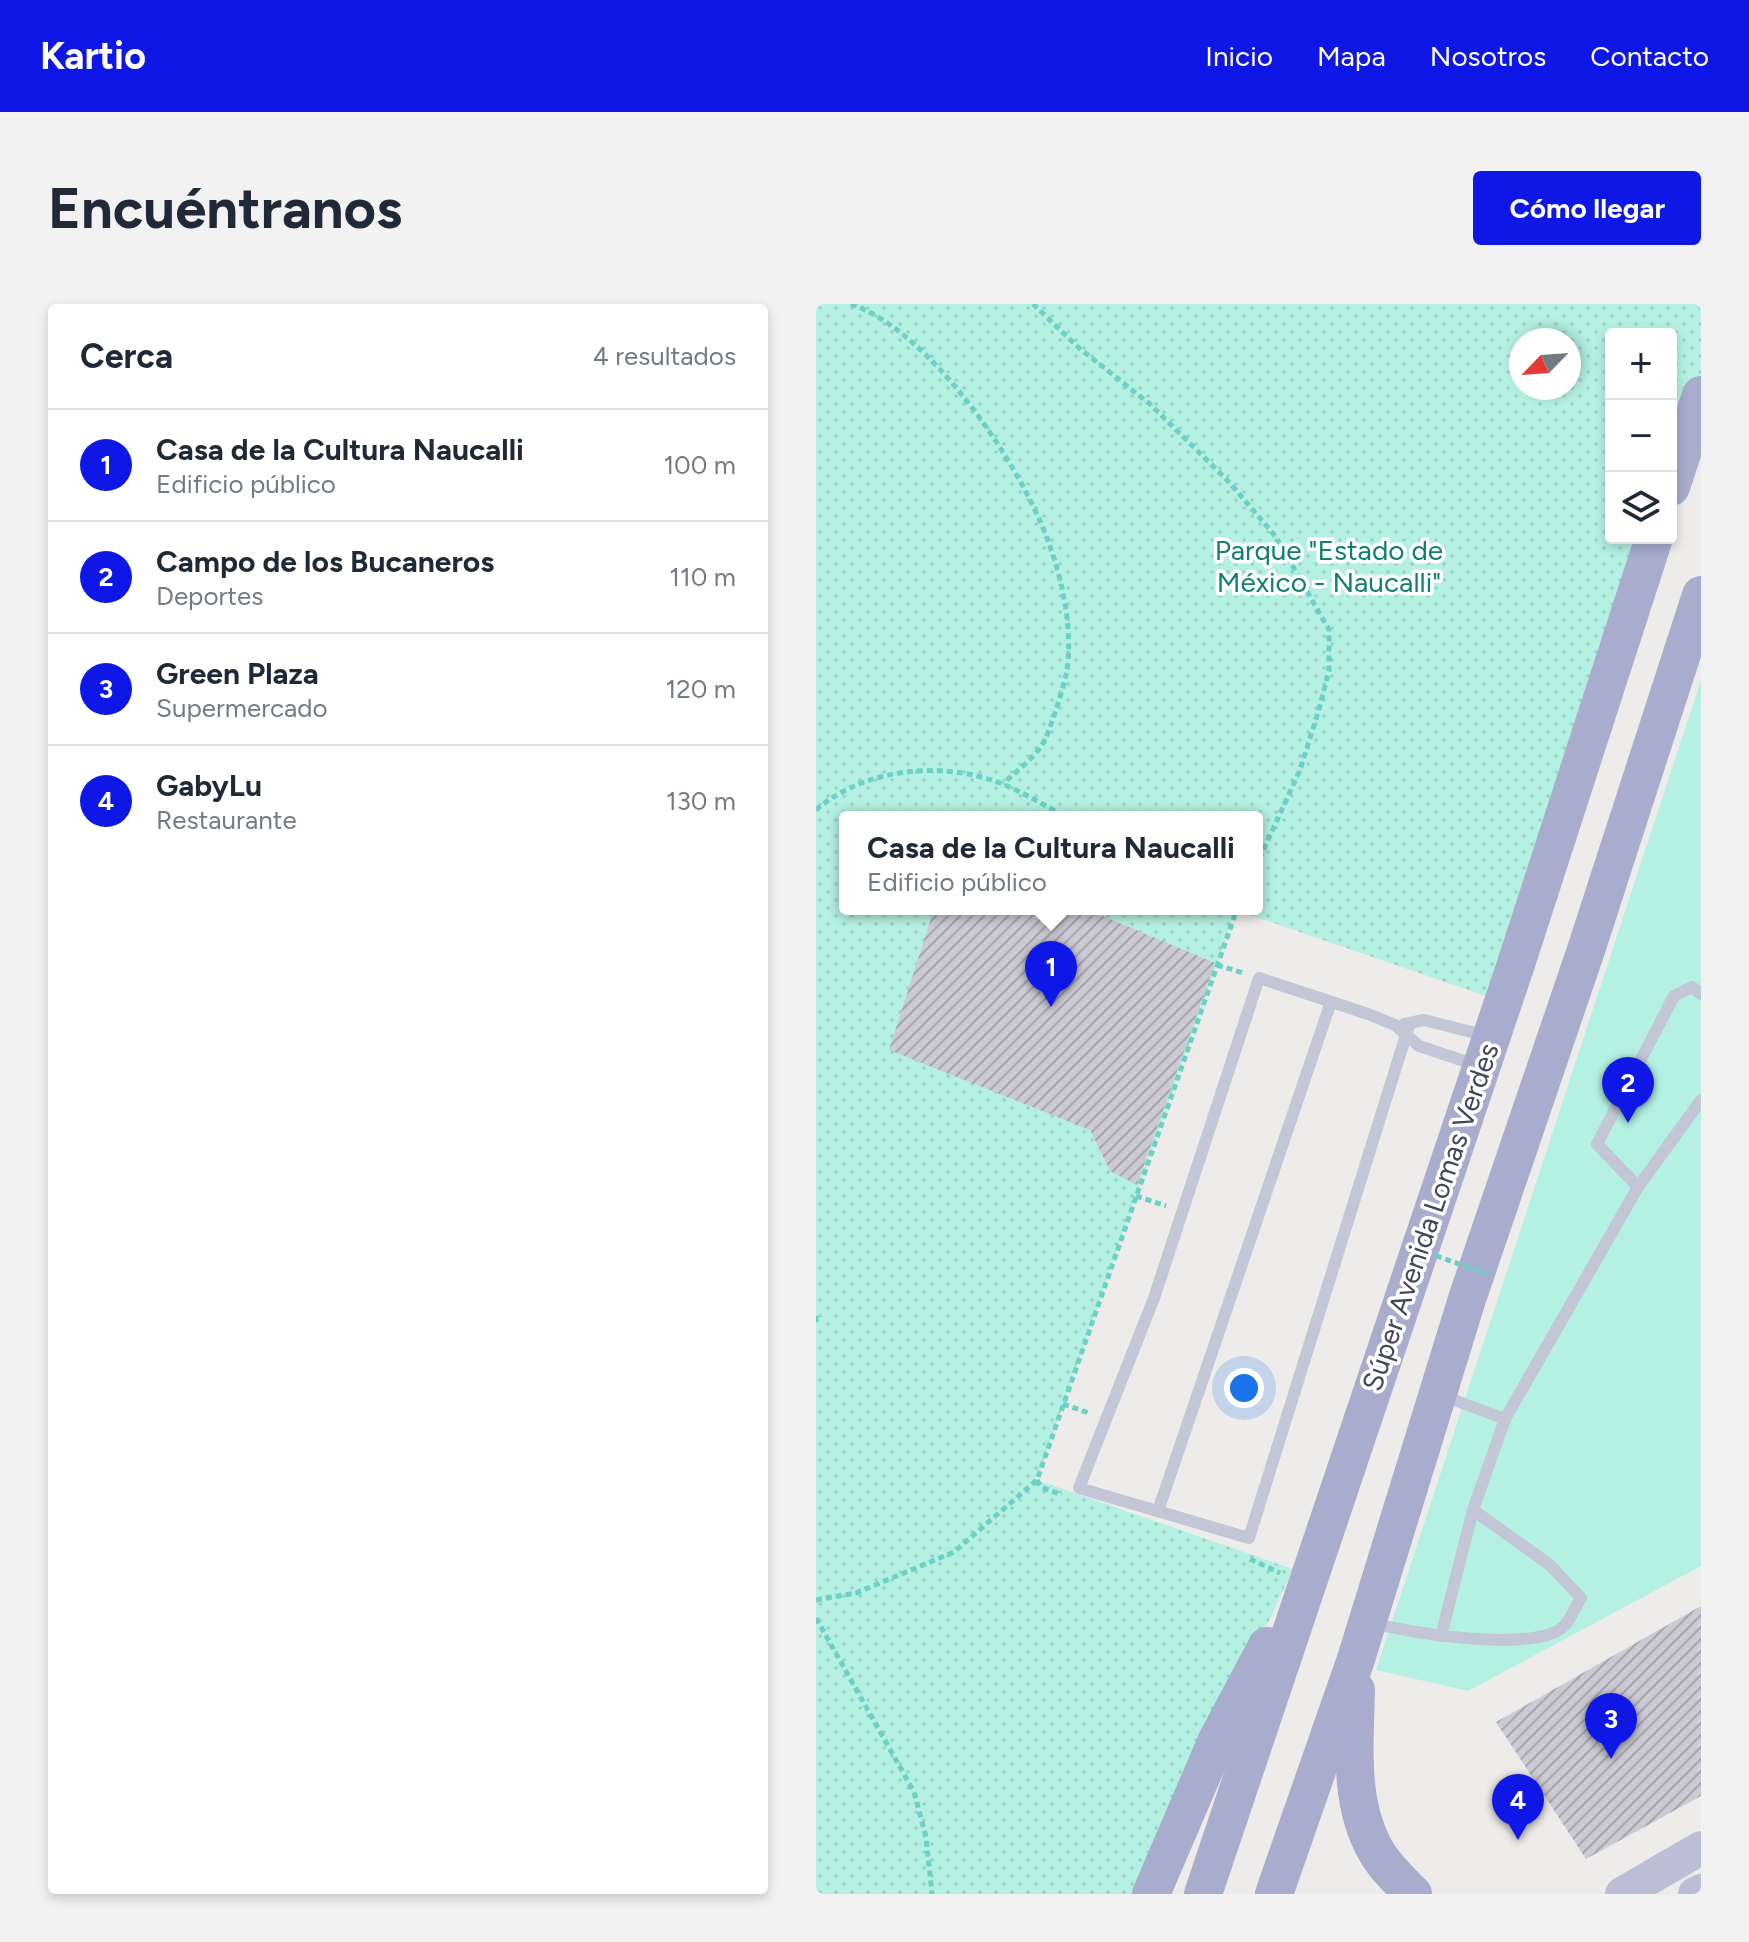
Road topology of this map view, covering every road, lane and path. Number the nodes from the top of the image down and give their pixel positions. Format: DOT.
graph roads {
  1 [pos="851,304"];
  2 [pos="1033,304"];
  3 [pos="1701,395"];
  4 [pos="1676,472"];
  5 [pos="1652,544"];
  6 [pos="1701,595"];
  7 [pos="1003,784"];
  8 [pos="816,810"];
  9 [pos="1055,811"];
  10 [pos="1263,851"];
  11 [pos="1234,915"];
  12 [pos="1701,994"];
  13 [pos="1331,1002"];
  14 [pos="1408,1029"];
  15 [pos="1486,1052"];
  16 [pos="1701,1100"];
  17 [pos="1638,1187"];
  18 [pos="1136,1196"];
  19 [pos="1182,1211"];
  20 [pos="1417,1249"];
  21 [pos="1490,1275"];
  22 [pos="816,1316"];
  23 [pos="816,1324"];
  24 [pos="1438,1394"];
  25 [pos="1063,1404"];
  26 [pos="1106,1419"];
  27 [pos="1505,1419"];
  28 [pos="1473,1510"];
  29 [pos="1158,1511"];
  30 [pos="1309,1579"];
  31 [pos="816,1600"];
  32 [pos="816,1618"];
  33 [pos="1368,1623"];
  34 [pos="1441,1636"];
  35 [pos="1356,1659"];
  36 [pos="1701,1848"];
  37 [pos="1701,1891"];
  38 [pos="932,1894"];
  39 [pos="1151,1894"];
  40 [pos="1203,1894"];
  41 [pos="1274,1894"];
  42 [pos="1413,1894"];
  43 [pos="1622,1894"];
  44 [pos="1695,1894"];
  1 -- 7 [label="path"];
  2 -- 10 [label="path"];
  3 -- 4 [label="main road"];
  5 -- 15 [label="main road, Súper Avenida Lomas Verdes"];
  6 -- 24 [label="main road"];
  7 -- 8 [label="path"];
  7 -- 9 [label="path"];
  11 -- 18 [label="path"];
  12 -- 17 [label="lane"];
  13 -- 14 [label="lane"];
  13 -- 19 [label="lane"];
  13 -- 29 [label="lane"];
  14 -- 15 [label="lane"];
  14 -- 15 [label="lane"];
  14 -- 29 [label="lane"];
  15 -- 30 [label="main road, Súper Avenida Lomas Verdes"];
  16 -- 17 [label="lane"];
  17 -- 27 [label="lane"];
  18 -- 19 [label="path"];
  18 -- 25 [label="path"];
  19 -- 26 [label="lane"];
  20 -- 21 [label="path, bridge"];
  22 -- 23 [label="path"];
  24 -- 27 [label="lane"];
  24 -- 33 [label="main road"];
  25 -- 26 [label="path"];
  25 -- 31 [label="path"];
  26 -- 29 [label="lane"];
  27 -- 28 [label="lane"];
  28 -- 34 [label="lane"];
  28 -- 34 [label="lane"];
  30 -- 39 [label="main road"];
  30 -- 40 [label="main road, Súper Avenida Lomas Verdes"];
  32 -- 38 [label="path"];
  33 -- 34 [label="lane"];
  33 -- 35 [label="main road"];
  35 -- 41 [label="main road"];
  35 -- 42 [label="main road"];
  36 -- 43 [label="main road"];
  37 -- 44 [label="main road"];
}
